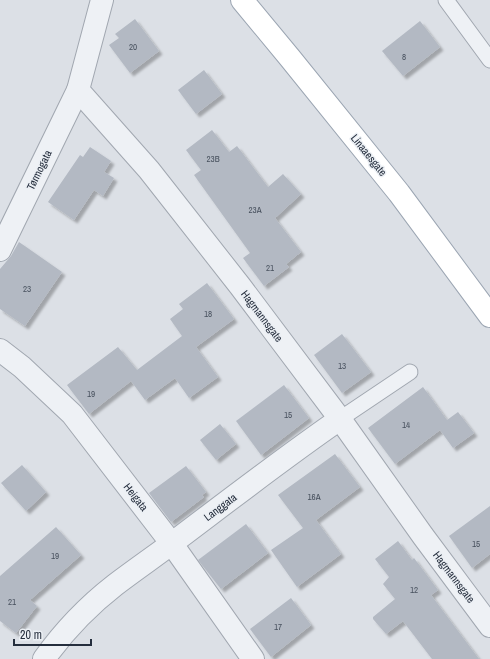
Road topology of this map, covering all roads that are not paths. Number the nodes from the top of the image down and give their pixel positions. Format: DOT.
graph roads {
  1 [pos="102,0"];
  2 [pos="242,0"];
  3 [pos="446,0"];
  4 [pos="490,60"];
  5 [pos="78,90"];
  6 [pos="0,250"];
  7 [pos="490,316"];
  8 [pos="0,350"];
  9 [pos="410,372"];
  10 [pos="340,419"];
  11 [pos="172,544"];
  12 [pos="490,626"];
  13 [pos="44,659"];
  14 [pos="253,659"];
  1 -- 5 [label="street"];
  2 -- 7 [label="main road, Linaaesgate"];
  3 -- 4 [label="lane"];
  5 -- 6 [label="street, Tørmogata"];
  5 -- 10 [label="street, Hagmannsgate"];
  8 -- 11 [label="street, Heigata"];
  9 -- 10 [label="lane, Langgata"];
  10 -- 11 [label="street, Langgata"];
  10 -- 12 [label="street, Hagmannsgate"];
  11 -- 13 [label="street, Langgata"];
  11 -- 14 [label="street, Heigata"];
}
